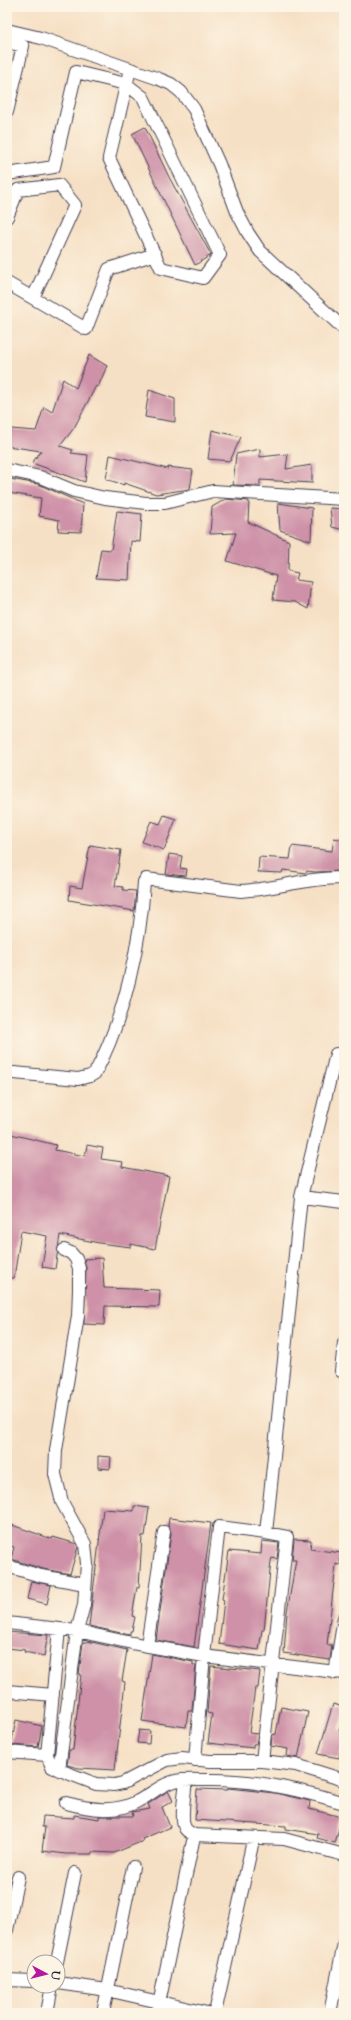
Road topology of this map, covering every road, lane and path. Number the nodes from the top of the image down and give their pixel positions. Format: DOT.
graph roads {
  1 [pos="7,30"];
  2 [pos="7,42"];
  3 [pos="130,69"];
  4 [pos="126,84"];
  5 [pos="7,112"];
  6 [pos="7,174"];
  7 [pos="7,217"];
  8 [pos="155,254"];
  9 [pos="7,283"];
  10 [pos="33,298"];
  11 [pos="344,330"];
  12 [pos="7,470"];
  13 [pos="344,498"];
  14 [pos="344,878"];
  15 [pos="336,1054"];
  16 [pos="14,1073"];
  17 [pos="301,1197"];
  18 [pos="344,1202"];
  19 [pos="64,1250"];
  20 [pos="344,1343"];
  21 [pos="341,1371"];
  22 [pos="164,1532"];
  23 [pos="266,1533"];
  24 [pos="7,1566"];
  25 [pos="85,1584"];
  26 [pos="344,1618"];
  27 [pos="7,1623"];
  28 [pos="59,1629"];
  29 [pos="77,1631"];
  30 [pos="147,1646"];
  31 [pos="204,1656"];
  32 [pos="272,1665"];
  33 [pos="339,1673"];
  34 [pos="7,1692"];
  35 [pos="53,1696"];
  36 [pos="7,1752"];
  37 [pos="47,1755"];
  38 [pos="194,1760"];
  39 [pos="262,1761"];
  40 [pos="59,1770"];
  41 [pos="186,1780"];
  42 [pos="344,1780"];
  43 [pos="66,1803"];
  44 [pos="344,1803"];
  45 [pos="194,1841"];
  46 [pos="252,1845"];
  47 [pos="344,1855"];
  48 [pos="133,1867"];
  49 [pos="74,1873"];
  50 [pos="18,1877"];
  51 [pos="7,1930"];
  52 [pos="344,1943"];
  53 [pos="59,1954"];
  54 [pos="7,1980"];
  55 [pos="26,1981"];
  56 [pos="66,1984"];
  57 [pos="107,1990"];
  58 [pos="51,1994"];
  59 [pos="158,2008"];
  60 [pos="47,2013"];
  61 [pos="103,2013"];
  62 [pos="207,2013"];
  63 [pos="215,2013"];
  64 [pos="330,2013"];
  1 -- 3 [label="street"];
  2 -- 5 [label="street"];
  3 -- 4 [label="street"];
  3 -- 11 [label="street"];
  4 -- 6 [label="street"];
  4 -- 8 [label="street"];
  4 -- 8 [label="street"];
  7 -- 10 [label="street"];
  8 -- 10 [label="street"];
  9 -- 10 [label="street"];
  12 -- 13 [label="street"];
  14 -- 16 [label="street"];
  15 -- 17 [label="street"];
  17 -- 18 [label="street"];
  17 -- 23 [label="street"];
  19 -- 25 [label="street"];
  20 -- 21 [label="street"];
  22 -- 30 [label="street"];
  23 -- 31 [label="street"];
  23 -- 32 [label="street"];
  24 -- 25 [label="street"];
  25 -- 29 [label="street"];
  26 -- 33 [label="street"];
  27 -- 28 [label="street"];
  28 -- 29 [label="street"];
  28 -- 35 [label="street"];
  29 -- 30 [label="street"];
  29 -- 40 [label="street"];
  30 -- 31 [label="street"];
  31 -- 32 [label="street"];
  31 -- 38 [label="street"];
  32 -- 33 [label="street"];
  32 -- 39 [label="street"];
  34 -- 35 [label="street"];
  35 -- 37 [label="street"];
  36 -- 37 [label="street"];
  37 -- 40 [label="street"];
  38 -- 39 [label="street"];
  38 -- 40 [label="street"];
  39 -- 42 [label="street"];
  41 -- 43 [label="street"];
  41 -- 44 [label="street"];
  41 -- 47 [label="street"];
  45 -- 59 [label="street"];
  46 -- 63 [label="street"];
  48 -- 57 [label="street"];
  49 -- 53 [label="street"];
  50 -- 51 [label="street"];
  52 -- 64 [label="street"];
  54 -- 55 [label="street"];
  56 -- 57 [label="street"];
  57 -- 59 [label="street"];
  57 -- 61 [label="street"];
  58 -- 60 [label="street"];
  59 -- 62 [label="street"];
}
